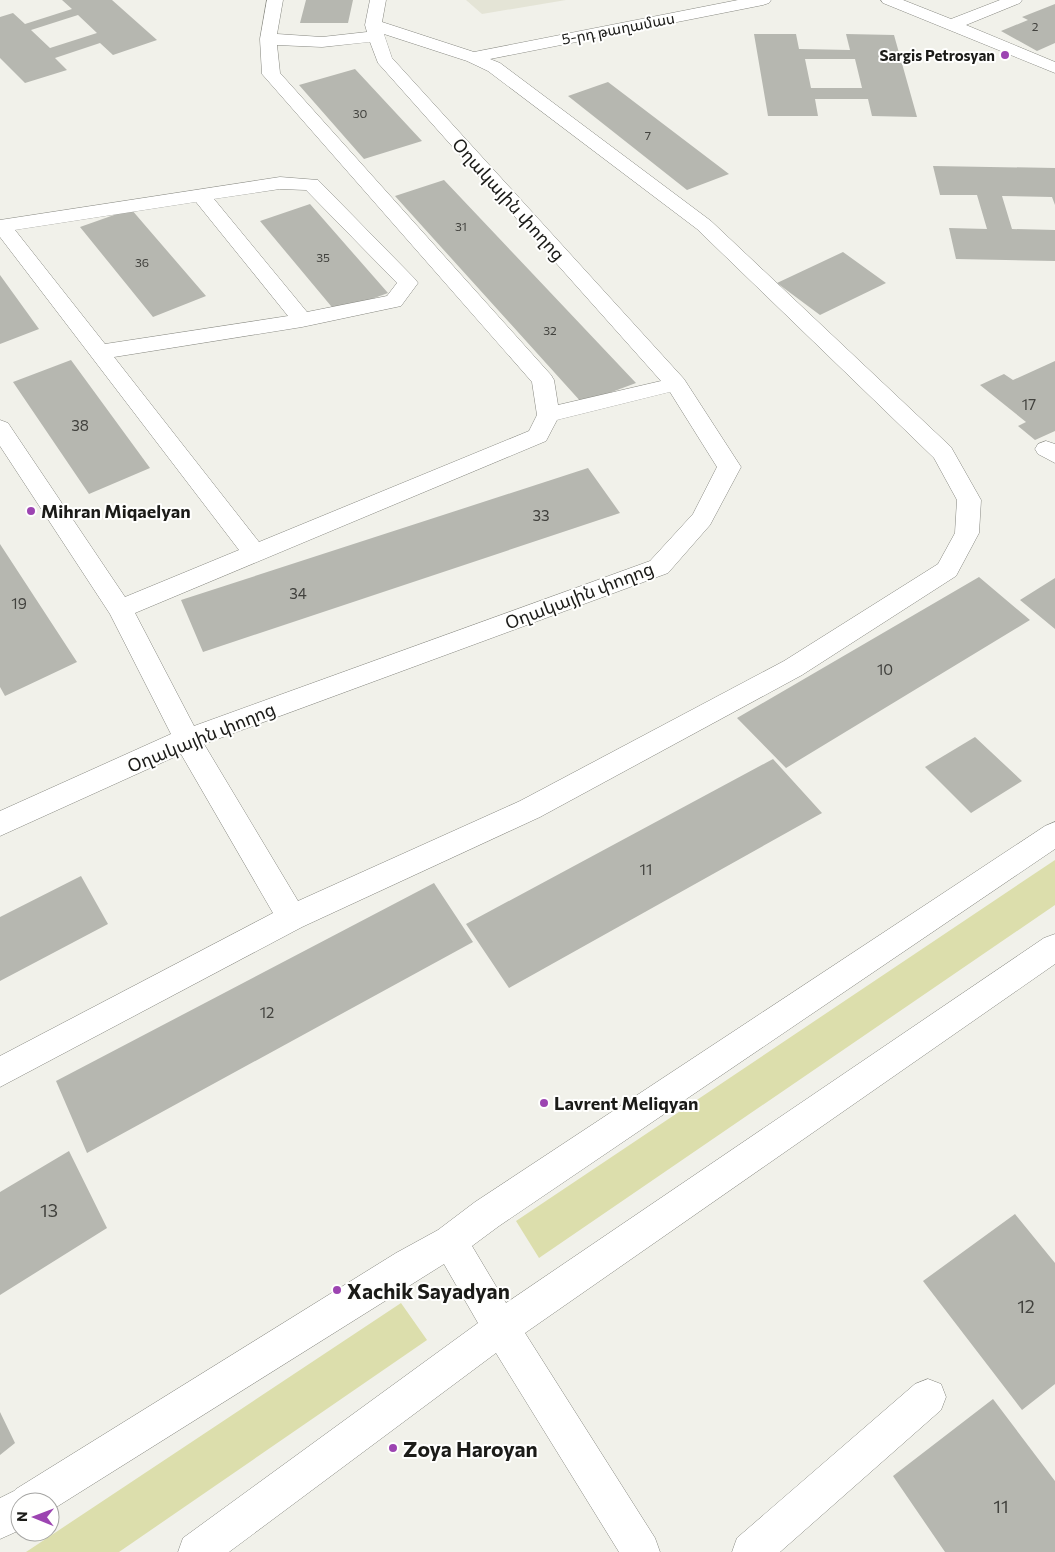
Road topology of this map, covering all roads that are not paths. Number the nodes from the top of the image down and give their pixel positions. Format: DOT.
graph roads {
  1 [pos="274,0"];
  2 [pos="378,0"];
  3 [pos="762,0"];
  4 [pos="889,0"];
  5 [pos="1014,0"];
  6 [pos="952,25"];
  7 [pos="375,31"];
  8 [pos="268,39"];
  9 [pos="474,57"];
  10 [pos="1055,68"];
  11 [pos="200,195"];
  12 [pos="1,226"];
  13 [pos="302,320"];
  14 [pos="100,352"];
  15 [pos="676,384"];
  16 [pos="548,415"];
  17 [pos="0,428"];
  18 [pos="255,553"];
  19 [pos="120,609"];
  20 [pos="187,739"];
  21 [pos="0,824"];
  22 [pos="1055,834"];
  23 [pos="292,918"];
  24 [pos="1055,948"];
  25 [pos="0,1072"];
  26 [pos="450,1242"];
  27 [pos="501,1328"];
  28 [pos="928,1397"];
  29 [pos="45,1492"];
  30 [pos="197,1552"];
  31 [pos="641,1552"];
  32 [pos="751,1552"];
  1 -- 8 [label="street"];
  2 -- 7 [label="street"];
  3 -- 9 [label="street, 5-րդ թաղամաս"];
  4 -- 6 [label="street"];
  5 -- 6 [label="street"];
  6 -- 10 [label="street"];
  7 -- 8 [label="street"];
  7 -- 9 [label="street"];
  7 -- 15 [label="street, Օղակային փողոց"];
  8 -- 16 [label="street"];
  9 -- 23 [label="street"];
  11 -- 12 [label="street"];
  11 -- 13 [label="street"];
  11 -- 13 [label="street"];
  12 -- 14 [label="street"];
  13 -- 14 [label="street"];
  14 -- 18 [label="street"];
  15 -- 16 [label="street"];
  15 -- 20 [label="street, Օղակային փողոց"];
  16 -- 18 [label="street"];
  17 -- 19 [label="street"];
  18 -- 19 [label="street"];
  19 -- 20 [label="street"];
  20 -- 21 [label="street, Օղակային փողոց"];
  20 -- 23 [label="street"];
  22 -- 26 [label="street"];
  23 -- 25 [label="street"];
  24 -- 27 [label="street"];
  26 -- 27 [label="street"];
  26 -- 29 [label="street"];
  27 -- 30 [label="street"];
  27 -- 31 [label="street"];
  28 -- 32 [label="street"];
}
